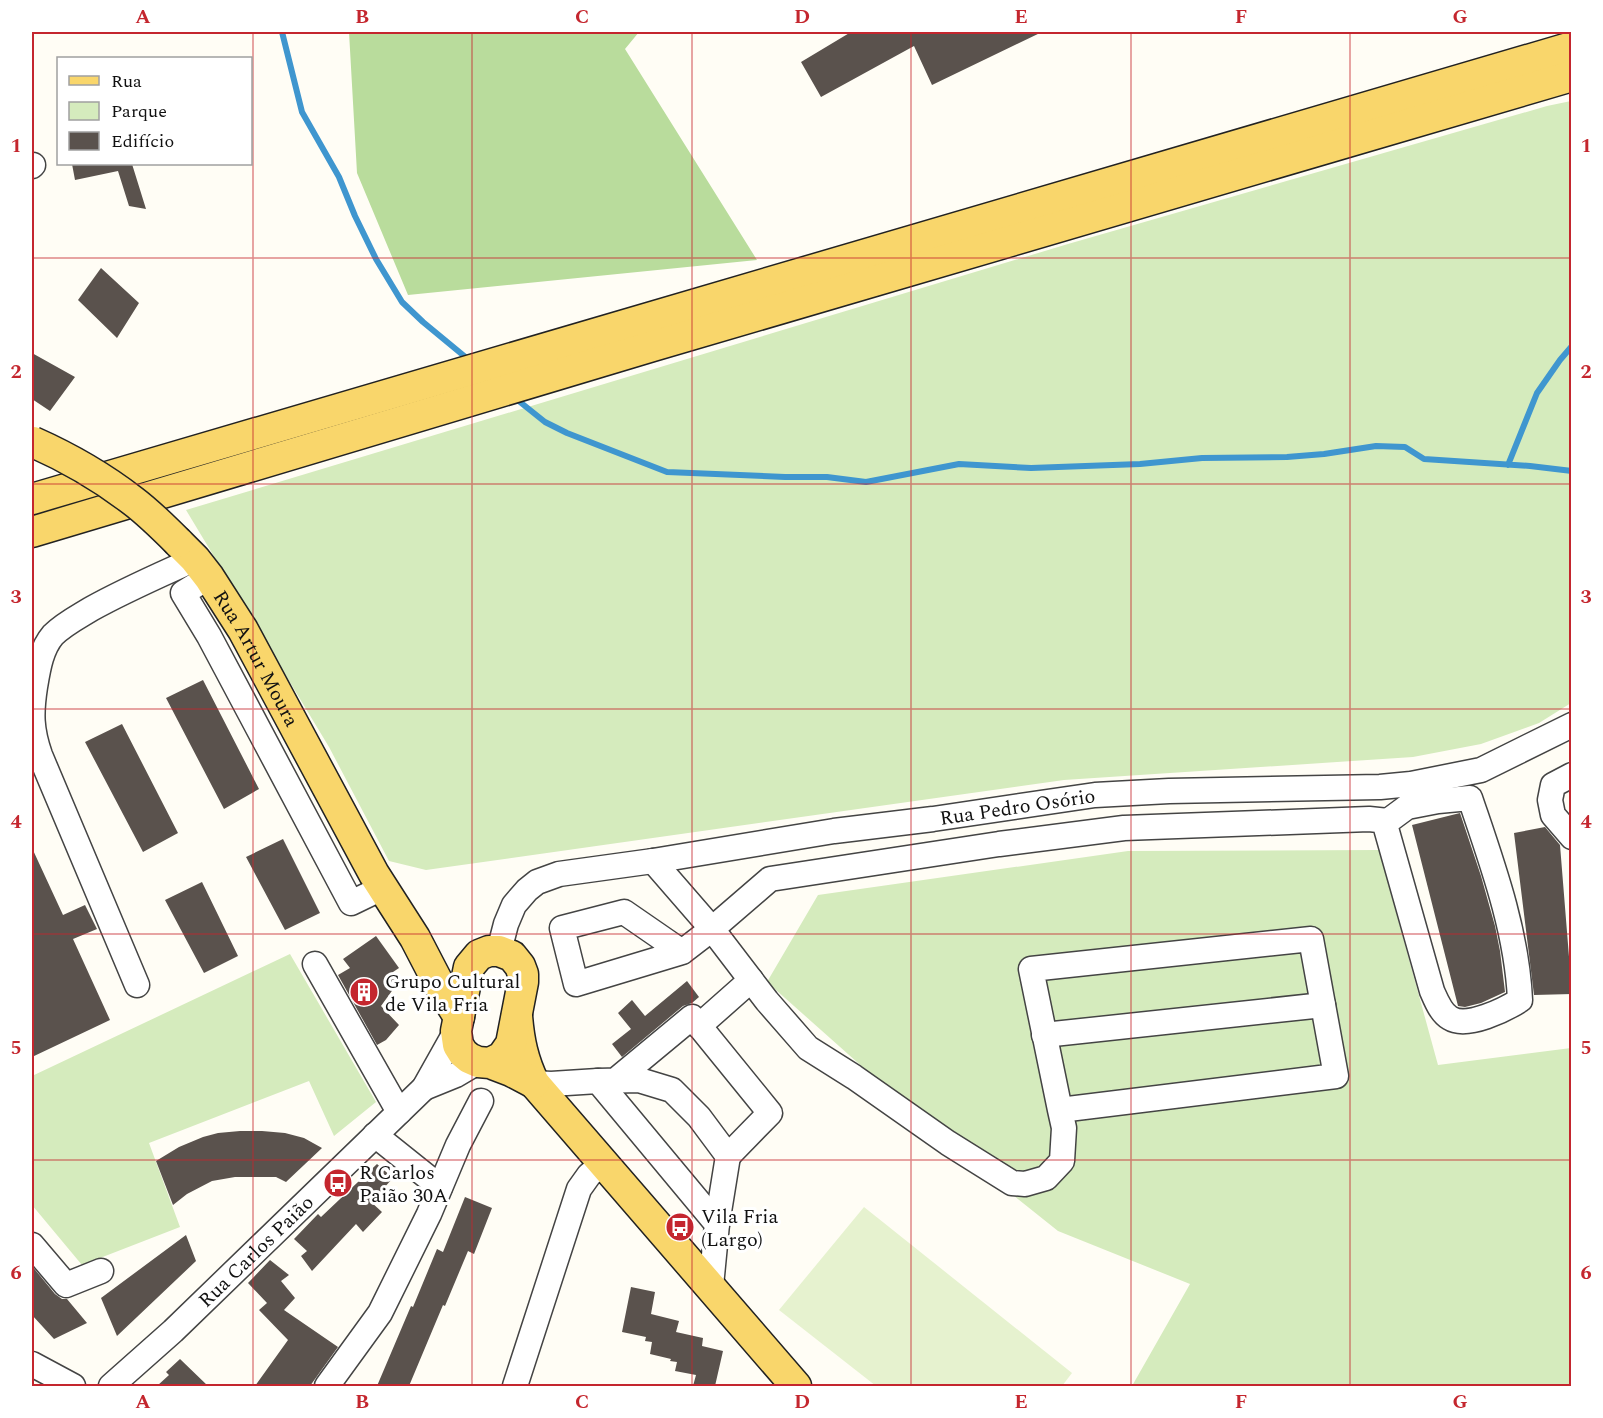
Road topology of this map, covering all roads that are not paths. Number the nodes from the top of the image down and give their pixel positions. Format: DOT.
graph roads {
  1 [pos="1572,47"];
  2 [pos="1572,76"];
  3 [pos="32,442"];
  4 [pos="32,499"];
  5 [pos="32,532"];
  6 [pos="194,559"];
  7 [pos="1572,725"];
  8 [pos="37,767"];
  9 [pos="1572,775"];
  10 [pos="1384,821"];
  11 [pos="1572,837"];
  12 [pos="653,861"];
  13 [pos="712,929"];
  14 [pos="415,938"];
  15 [pos="682,952"];
  16 [pos="488,954"];
  17 [pos="315,964"];
  18 [pos="751,980"];
  19 [pos="137,985"];
  20 [pos="1323,1005"];
  21 [pos="517,1016"];
  22 [pos="458,1024"];
  23 [pos="699,1026"];
  24 [pos="1044,1035"];
  25 [pos="484,1062"];
  26 [pos="607,1081"];
  27 [pos="534,1083"];
  28 [pos="424,1088"];
  29 [pos="481,1101"];
  30 [pos="1060,1110"];
  31 [pos="399,1112"];
  32 [pos="375,1136"];
  33 [pos="728,1156"];
  34 [pos="603,1163"];
  35 [pos="440,1186"];
  36 [pos="717,1224"];
  37 [pos="32,1245"];
  38 [pos="101,1271"];
  39 [pos="711,1287"];
  40 [pos="32,1364"];
  41 [pos="789,1383"];
  42 [pos="73,1386"];
  43 [pos="111,1386"];
  44 [pos="327,1386"];
  45 [pos="515,1386"];
  1 -- 4 [label="main road"];
  2 -- 5 [label="main road"];
  3 -- 6 [label="main road, Rua Artur Moura, bridge"];
  6 -- 8 [label="street"];
  6 -- 14 [label="main road, Rua Artur Moura"];
  7 -- 12 [label="street, Rua Pedro Osório"];
  8 -- 19 [label="street"];
  9 -- 11 [label="street"];
  10 -- 10 [label="street"];
  10 -- 13 [label="street"];
  12 -- 13 [label="street"];
  12 -- 16 [label="street, Rua Pedro Osório"];
  13 -- 15 [label="street"];
  13 -- 18 [label="street"];
  14 -- 16 [label="main road"];
  14 -- 22 [label="main road, Rua Artur Moura"];
  15 -- 15 [label="street"];
  16 -- 21 [label="main road"];
  16 -- 22 [label="main road"];
  17 -- 31 [label="street"];
  18 -- 23 [label="street"];
  18 -- 30 [label="street"];
  20 -- 24 [label="street"];
  20 -- 24 [label="street"];
  20 -- 30 [label="street"];
  21 -- 25 [label="main road"];
  21 -- 27 [label="main road"];
  22 -- 25 [label="main road, Rua Artur Moura"];
  22 -- 28 [label="street, Rua Carlos Paião"];
  23 -- 26 [label="street"];
  23 -- 33 [label="street"];
  24 -- 30 [label="street"];
  25 -- 27 [label="main road"];
  25 -- 28 [label="street, Rua Carlos Paião"];
  26 -- 27 [label="street"];
  26 -- 33 [label="street"];
  26 -- 36 [label="street"];
  27 -- 34 [label="main road"];
  28 -- 31 [label="street, Rua Carlos Paião"];
  29 -- 35 [label="street"];
  31 -- 32 [label="street, Rua Carlos Paião"];
  32 -- 35 [label="street"];
  32 -- 43 [label="street, Rua Carlos Paião"];
  33 -- 36 [label="street"];
  34 -- 39 [label="main road"];
  34 -- 45 [label="street"];
  35 -- 44 [label="street"];
  36 -- 39 [label="street"];
  37 -- 38 [label="street"];
  39 -- 41 [label="main road"];
  40 -- 42 [label="street"];
}
